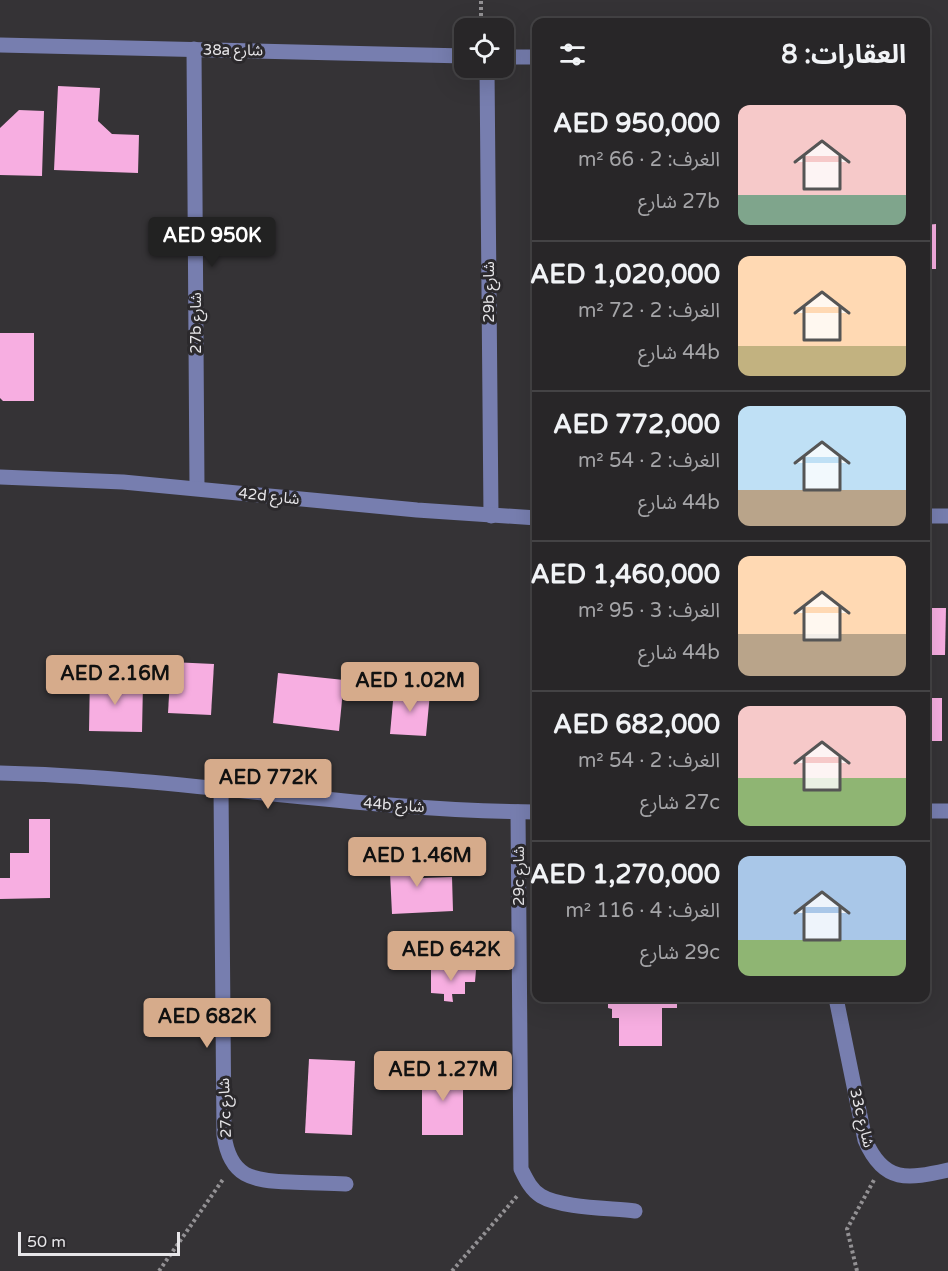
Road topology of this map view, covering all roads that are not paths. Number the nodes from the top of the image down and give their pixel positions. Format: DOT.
graph roads {
  1 [pos="0,45"];
  2 [pos="194,50"];
  3 [pos="454,56"];
  4 [pos="514,57"];
  5 [pos="532,57"];
  6 [pos="487,78"];
  7 [pos="0,477"];
  8 [pos="197,488"];
  9 [pos="491,516"];
  10 [pos="930,516"];
  11 [pos="948,516"];
  12 [pos="532,518"];
  13 [pos="0,773"];
  14 [pos="221,788"];
  15 [pos="930,811"];
  16 [pos="948,811"];
  17 [pos="518,812"];
  18 [pos="532,812"];
  19 [pos="837,1002"];
  20 [pos="948,1170"];
  21 [pos="346,1184"];
  22 [pos="635,1211"];
  1 -- 2 [label="street, 38a شارع"];
  2 -- 3 [label="street, 38a شارع"];
  2 -- 8 [label="street, 27b شارع"];
  4 -- 5 [label="street"];
  6 -- 9 [label="street, 29b شارع"];
  7 -- 8 [label="street, 42d شارع"];
  8 -- 9 [label="street, 42d شارع"];
  9 -- 12 [label="street, 42d شارع"];
  10 -- 11 [label="street"];
  13 -- 14 [label="street, 44b شارع"];
  14 -- 17 [label="street, 44b شارع"];
  14 -- 21 [label="street, 27c شارع"];
  15 -- 16 [label="street"];
  17 -- 18 [label="street, 44b شارع"];
  17 -- 22 [label="street, 29c شارع"];
  19 -- 20 [label="street, 33c شارع"];
}
